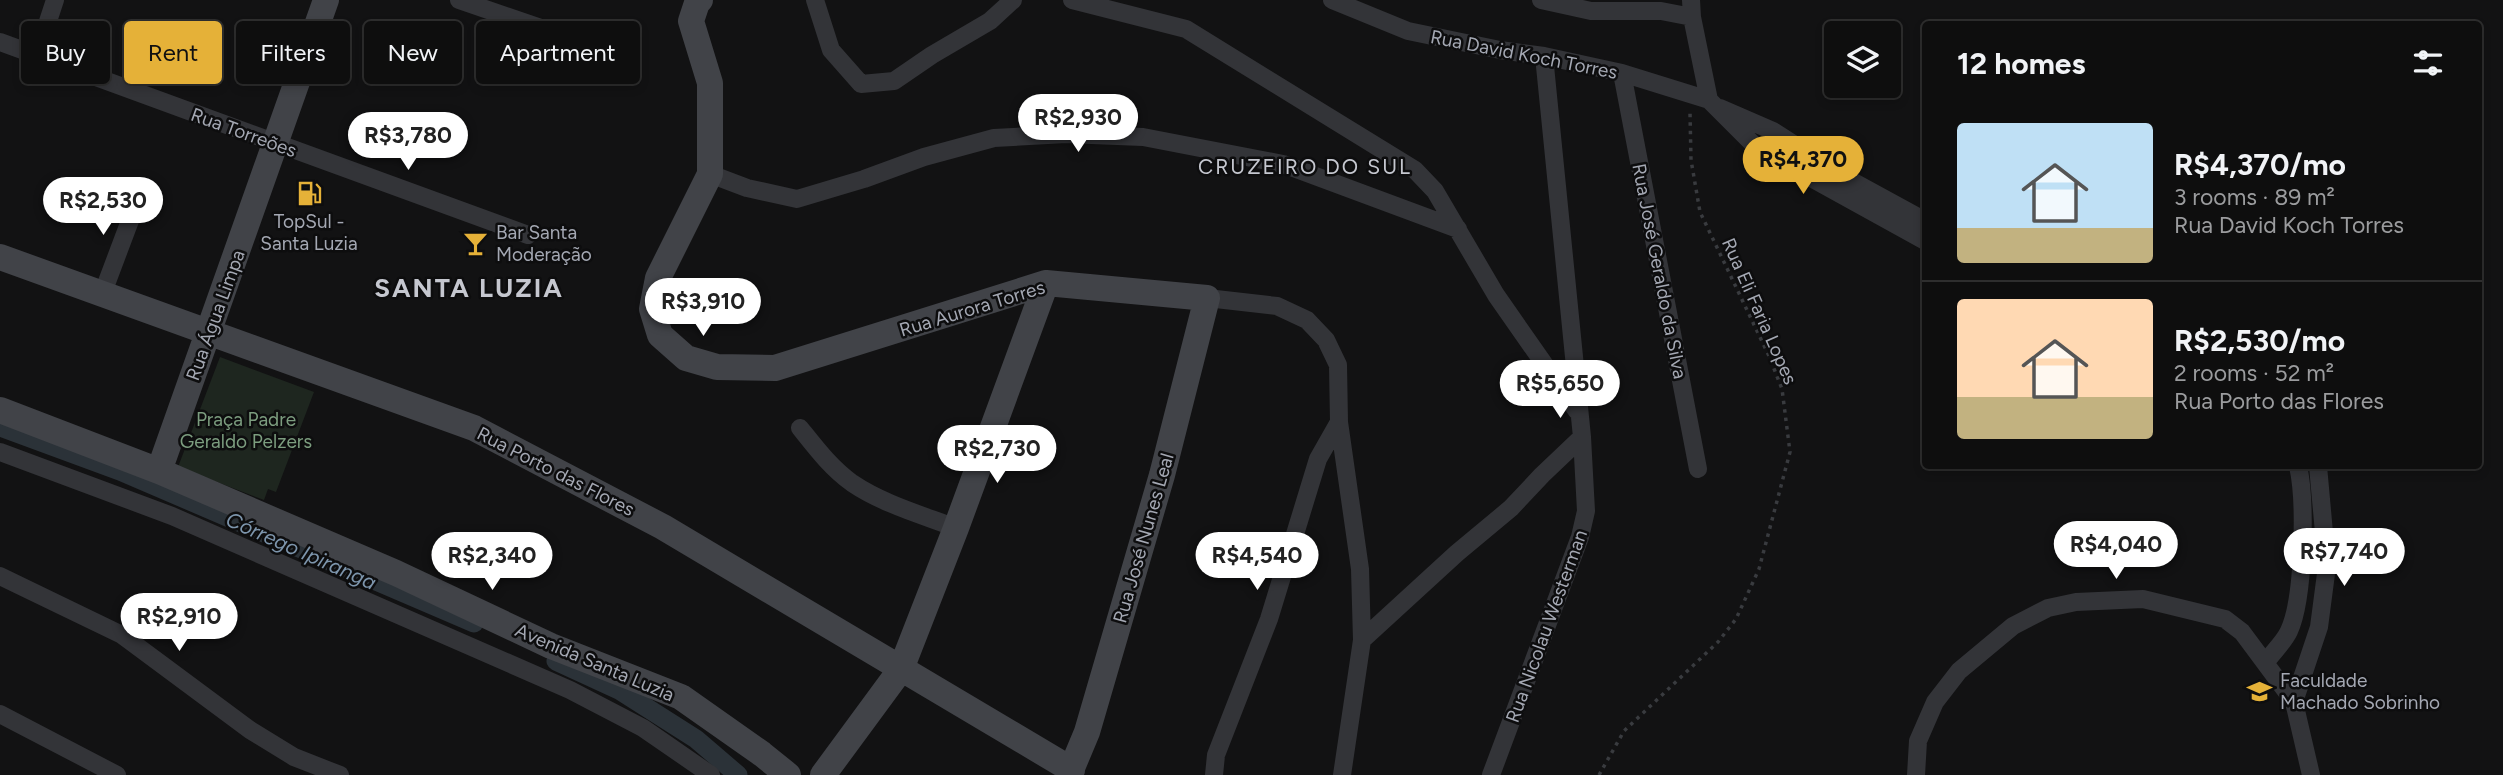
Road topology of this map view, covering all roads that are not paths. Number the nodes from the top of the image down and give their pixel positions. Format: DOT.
graph roads {
  1 [pos="55,0"];
  2 [pos="327,0"];
  3 [pos="459,0"];
  4 [pos="700,0"];
  5 [pos="815,0"];
  6 [pos="1013,0"];
  7 [pos="1072,0"];
  8 [pos="1332,0"];
  9 [pos="1541,0"];
  10 [pos="1691,9"];
  11 [pos="48,21"];
  12 [pos="520,21"];
  13 [pos="0,42"];
  14 [pos="21,49"];
  15 [pos="1544,56"];
  16 [pos="1622,73"];
  17 [pos="110,82"];
  18 [pos="1713,103"];
  19 [pos="275,144"];
  20 [pos="710,174"];
  21 [pos="140,194"];
  22 [pos="1922,219"];
  23 [pos="1458,229"];
  24 [pos="528,235"];
  25 [pos="1922,239"];
  26 [pos="0,257"];
  27 [pos="1046,283"];
  28 [pos="102,295"];
  29 [pos="1207,298"];
  30 [pos="208,334"];
  31 [pos="0,410"];
  32 [pos="1579,414"];
  33 [pos="1339,422"];
  34 [pos="800,428"];
  35 [pos="1582,438"];
  36 [pos="0,452"];
  37 [pos="1698,469"];
  38 [pos="2299,469"];
  39 [pos="2318,469"];
  40 [pos="159,471"];
  41 [pos="956,528"];
  42 [pos="0,576"];
  43 [pos="1362,640"];
  44 [pos="2266,662"];
  45 [pos="901,669"];
  46 [pos="2294,702"];
  47 [pos="0,714"];
  48 [pos="1070,773"];
  49 [pos="117,775"];
  50 [pos="340,775"];
  51 [pos="710,775"];
  52 [pos="788,775"];
  53 [pos="822,775"];
  54 [pos="1214,775"];
  55 [pos="1342,775"];
  56 [pos="1491,775"];
  57 [pos="1916,775"];
  58 [pos="2311,775"];
  1 -- 11 [label="street"];
  2 -- 19 [label="street, Rua Água Limpa"];
  3 -- 12 [label="street"];
  4 -- 20 [label="street, Rua Aurora Torres"];
  5 -- 6 [label="street"];
  7 -- 23 [label="street"];
  8 -- 15 [label="street, Rua David Koch Torres"];
  9 -- 10 [label="street"];
  10 -- 18 [label="street"];
  13 -- 14 [label="street, Rua Torreões"];
  15 -- 16 [label="street, Rua David Koch Torres"];
  15 -- 32 [label="street, Rua Nicolau Westerman"];
  16 -- 18 [label="street, Rua David Koch Torres"];
  16 -- 37 [label="street, Rua José Geraldo da Silva"];
  17 -- 19 [label="street, Rua Torreões"];
  18 -- 22 [label="street, Rua David Koch Torres"];
  18 -- 25 [label="street, Rua David Koch Torres"];
  19 -- 24 [label="street, Rua Torreões"];
  19 -- 30 [label="street, Rua Água Limpa"];
  20 -- 23 [label="street"];
  20 -- 27 [label="street, Rua Aurora Torres"];
  21 -- 28 [label="street"];
  23 -- 32 [label="street"];
  26 -- 28 [label="street, Rua Porto das Flores"];
  27 -- 29 [label="street, Rua Aurora Torres"];
  27 -- 41 [label="street"];
  28 -- 30 [label="street, Rua Porto das Flores"];
  29 -- 33 [label="street, Rua Aurora Torres"];
  29 -- 48 [label="street, Rua José Nunes Leal"];
  30 -- 40 [label="street, Rua Água Limpa"];
  30 -- 45 [label="street, Rua Porto das Flores"];
  31 -- 40 [label="street, Avenida Santa Luzia"];
  32 -- 35 [label="street, Rua Nicolau Westerman"];
  33 -- 43 [label="street, Rua Aurora Torres"];
  33 -- 54 [label="street"];
  34 -- 41 [label="street"];
  35 -- 43 [label="street"];
  35 -- 56 [label="street, Rua Nicolau Westerman"];
  36 -- 51 [label="street, Avenida Santa Luzia"];
  38 -- 44 [label="street"];
  39 -- 46 [label="street"];
  40 -- 52 [label="street, Avenida Santa Luzia"];
  41 -- 45 [label="street"];
  42 -- 50 [label="street"];
  43 -- 55 [label="street, Rua Aurora Torres"];
  44 -- 46 [label="street"];
  44 -- 57 [label="street"];
  45 -- 48 [label="street, Rua Porto das Flores"];
  45 -- 53 [label="street"];
  46 -- 58 [label="street"];
  47 -- 49 [label="street"];
}
